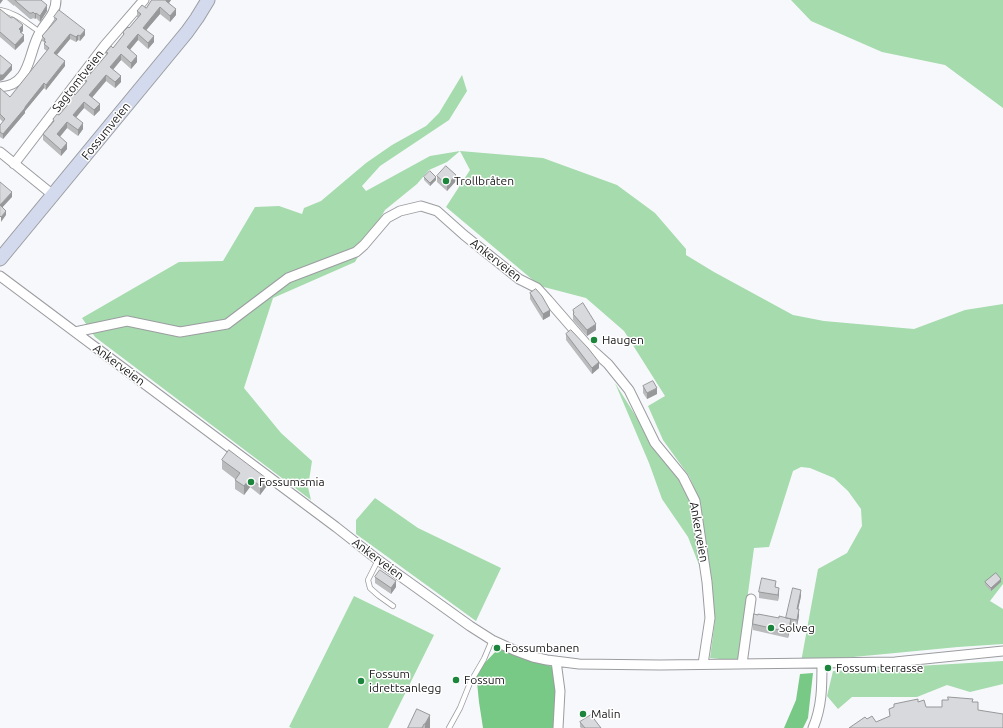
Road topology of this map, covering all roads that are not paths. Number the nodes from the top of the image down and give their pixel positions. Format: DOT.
graph roads {
  1 [pos="144,0"];
  2 [pos="208,0"];
  3 [pos="55,4"];
  4 [pos="0,10"];
  5 [pos="40,32"];
  6 [pos="0,87"];
  7 [pos="0,152"];
  8 [pos="14,164"];
  9 [pos="53,195"];
  10 [pos="0,259"];
  11 [pos="0,276"];
  12 [pos="75,332"];
  13 [pos="378,560"];
  14 [pos="751,599"];
  15 [pos="393,606"];
  16 [pos="492,640"];
  17 [pos="1003,651"];
  18 [pos="556,661"];
  19 [pos="822,663"];
  20 [pos="703,664"];
  21 [pos="742,664"];
  22 [pos="449,728"];
  23 [pos="558,728"];
  24 [pos="812,728"];
  1 -- 8 [label="street, Sagtomtveien"];
  2 -- 9 [label="street, Fossumveien"];
  3 -- 5 [label="street"];
  4 -- 5 [label="lane"];
  5 -- 6 [label="street"];
  7 -- 8 [label="street"];
  8 -- 9 [label="street"];
  9 -- 10 [label="street, Fossumveien"];
  11 -- 12 [label="street, Ankerveien"];
  12 -- 13 [label="street, Ankerveien"];
  12 -- 20 [label="street, Ankerveien"];
  13 -- 15 [label="lane"];
  13 -- 16 [label="street, Ankerveien"];
  14 -- 21 [label="street"];
  16 -- 18 [label="street, Ankerveien"];
  16 -- 22 [label="lane"];
  17 -- 19 [label="street, Ankerveien"];
  18 -- 20 [label="street, Ankerveien"];
  18 -- 23 [label="street"];
  19 -- 21 [label="street, Ankerveien"];
  19 -- 24 [label="street"];
  20 -- 21 [label="street, Ankerveien"];
}
